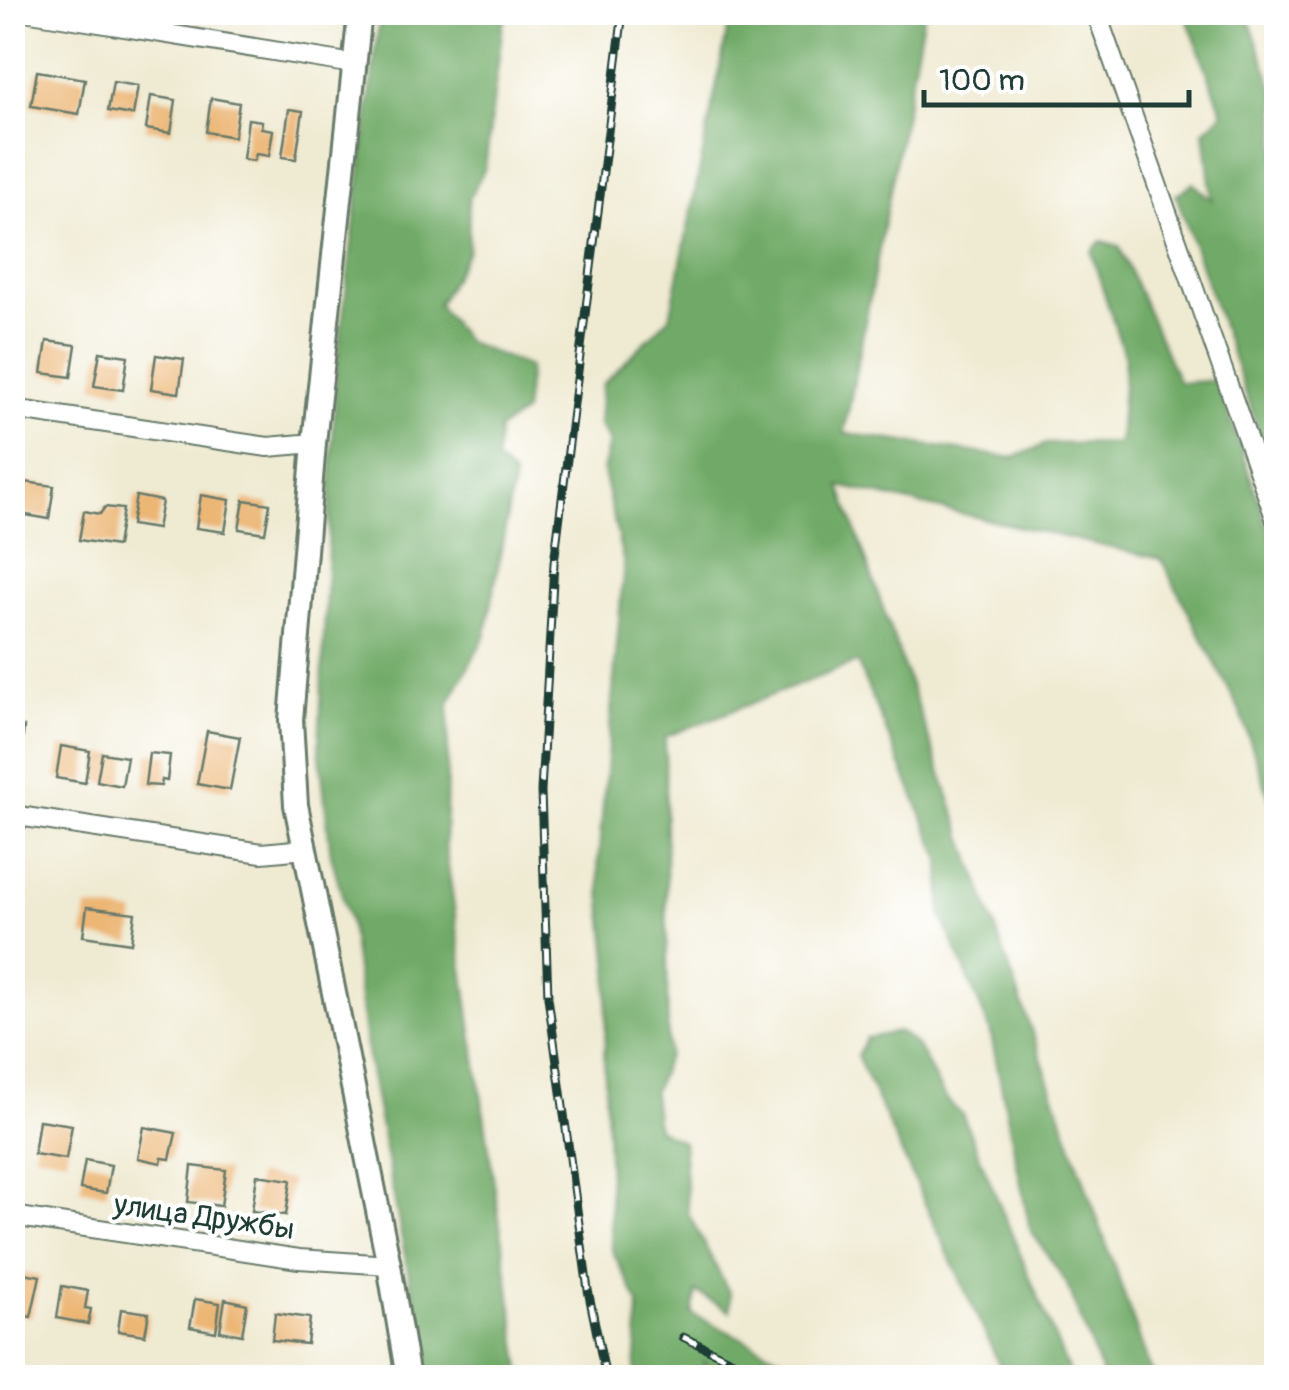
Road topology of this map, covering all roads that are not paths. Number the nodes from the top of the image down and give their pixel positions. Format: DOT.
graph roads {
  1 [pos="31,12"];
  2 [pos="360,12"];
  3 [pos="1096,12"];
  4 [pos="354,64"];
  5 [pos="12,410"];
  6 [pos="314,443"];
  7 [pos="1276,520"];
  8 [pos="12,815"];
  9 [pos="304,849"];
  10 [pos="12,1216"];
  11 [pos="389,1265"];
  12 [pos="408,1378"];
  1 -- 4 [label="street"];
  2 -- 4 [label="street"];
  3 -- 7 [label="street"];
  4 -- 6 [label="street"];
  5 -- 6 [label="street"];
  6 -- 9 [label="street"];
  8 -- 9 [label="street"];
  9 -- 11 [label="street"];
  10 -- 11 [label="street, улица Дружбы"];
  11 -- 12 [label="street"];
}
